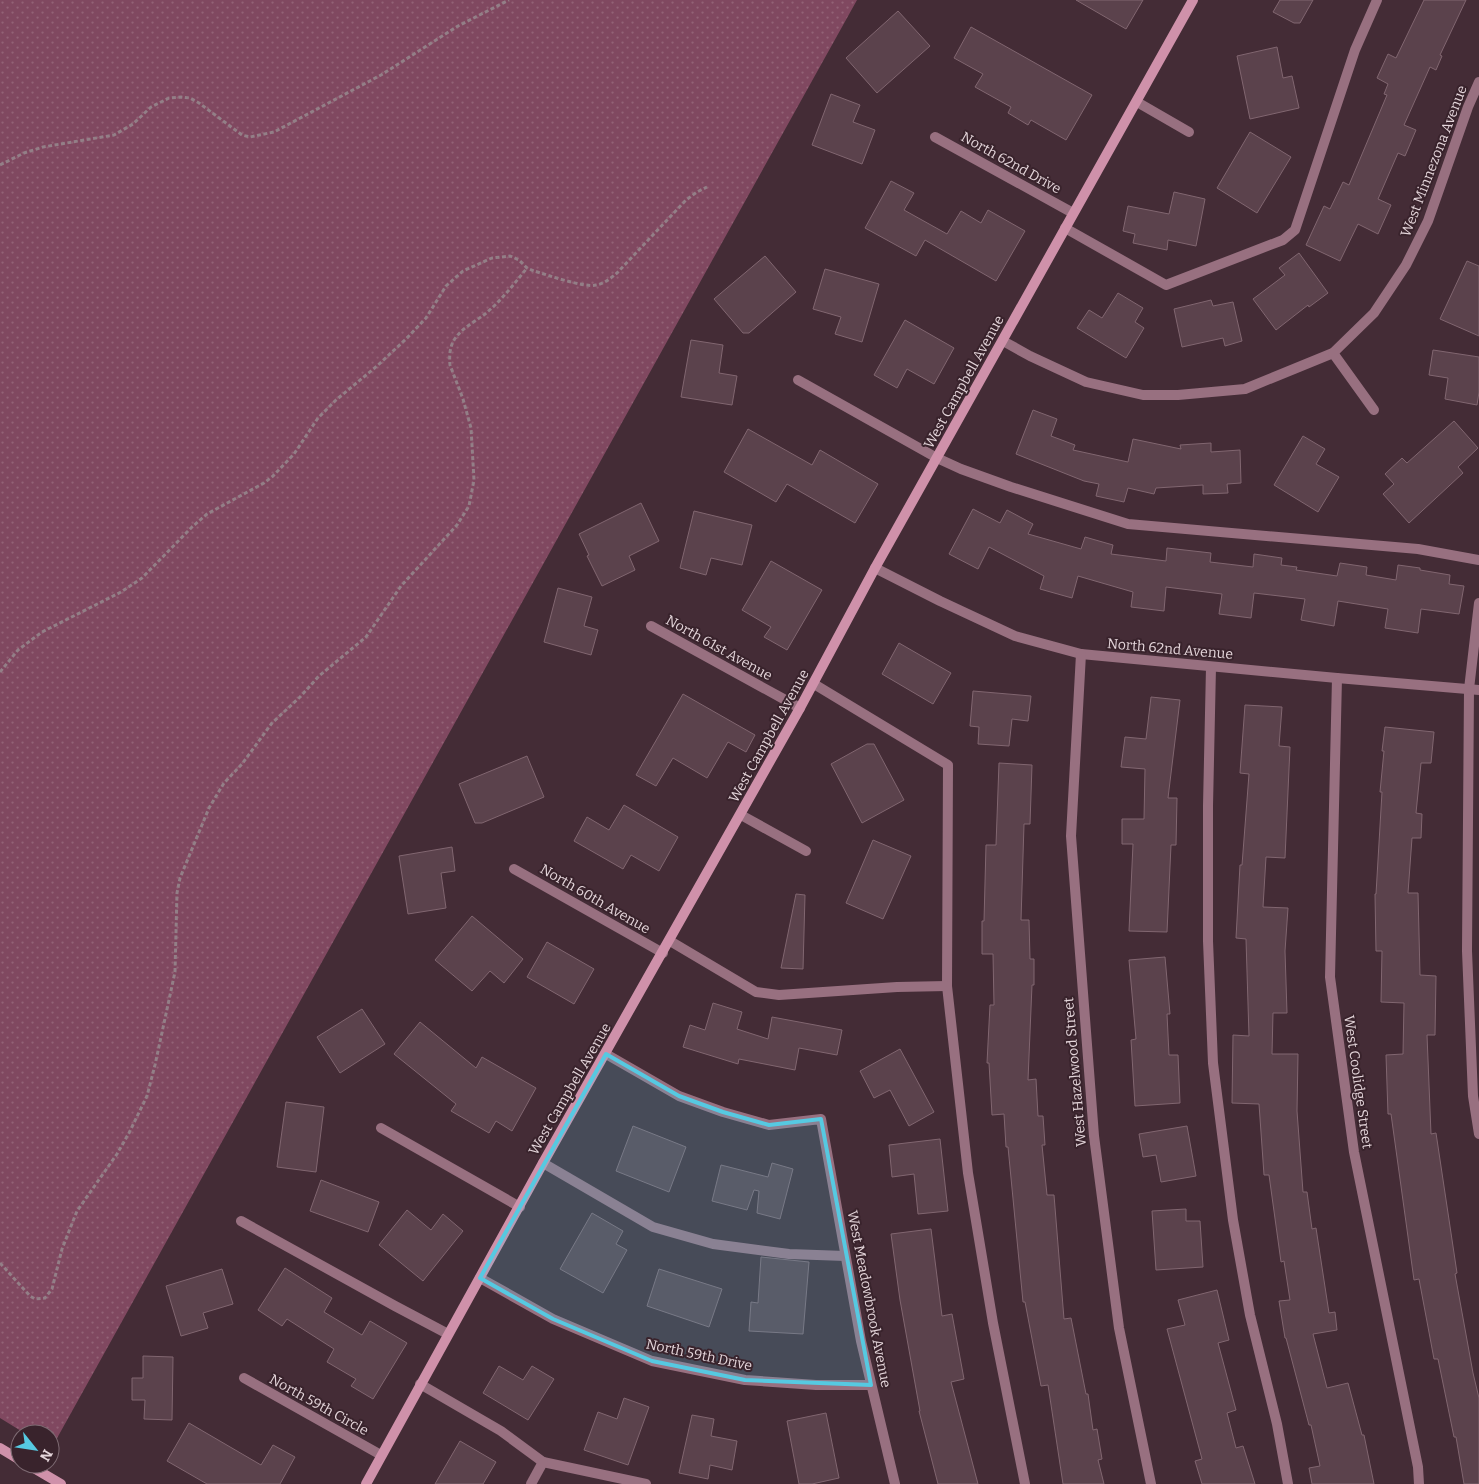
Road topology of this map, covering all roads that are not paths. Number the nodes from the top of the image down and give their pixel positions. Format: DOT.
graph roads {
  1 [pos="1193,0"];
  2 [pos="1377,0"];
  3 [pos="1479,82"];
  4 [pos="1137,102"];
  5 [pos="1189,132"];
  6 [pos="935,137"];
  7 [pos="1073,213"];
  8 [pos="1065,228"];
  9 [pos="1003,341"];
  10 [pos="1333,353"];
  11 [pos="798,380"];
  12 [pos="1374,410"];
  13 [pos="937,458"];
  14 [pos="1479,560"];
  15 [pos="875,568"];
  16 [pos="1479,603"];
  17 [pos="651,626"];
  18 [pos="1081,654"];
  19 [pos="1211,667"];
  20 [pos="1337,678"];
  21 [pos="814,684"];
  22 [pos="1474,689"];
  23 [pos="800,708"];
  24 [pos="741,815"];
  25 [pos="806,851"];
  26 [pos="514,869"];
  27 [pos="670,941"];
  28 [pos="663,953"];
  29 [pos="948,986"];
  30 [pos="606,1054"];
  31 [pos="381,1128"];
  32 [pos="1479,1134"];
  33 [pos="544,1163"];
  34 [pos="520,1207"];
  35 [pos="241,1221"];
  36 [pos="845,1256"];
  37 [pos="480,1278"];
  38 [pos="448,1334"];
  39 [pos="244,1378"];
  40 [pos="420,1384"];
  41 [pos="871,1385"];
  42 [pos="381,1455"];
  43 [pos="542,1462"];
  44 [pos="44,1474"];
  45 [pos="61,1484"];
  46 [pos="366,1484"];
  47 [pos="531,1484"];
  48 [pos="646,1484"];
  49 [pos="895,1484"];
  50 [pos="1025,1484"];
  51 [pos="1151,1484"];
  52 [pos="1288,1484"];
  53 [pos="1418,1484"];
  1 -- 4 [label="street, West Campbell Avenue"];
  2 -- 8 [label="street"];
  3 -- 10 [label="street, West Minnezona Avenue"];
  4 -- 5 [label="street"];
  4 -- 7 [label="street, West Campbell Avenue"];
  6 -- 7 [label="street, North 62nd Drive"];
  7 -- 8 [label="street, West Campbell Avenue"];
  8 -- 9 [label="street, West Campbell Avenue"];
  9 -- 10 [label="street, West Minnezona Avenue"];
  9 -- 13 [label="street, West Campbell Avenue"];
  10 -- 12 [label="street"];
  11 -- 13 [label="street"];
  13 -- 14 [label="street"];
  13 -- 15 [label="street, West Campbell Avenue"];
  15 -- 18 [label="street, North 62nd Avenue"];
  15 -- 21 [label="street, West Campbell Avenue"];
  16 -- 22 [label="street"];
  17 -- 23 [label="street, North 61st Avenue"];
  18 -- 19 [label="street, North 62nd Avenue"];
  18 -- 51 [label="street, West Hazelwood Street"];
  19 -- 20 [label="street, North 62nd Avenue"];
  19 -- 52 [label="street"];
  20 -- 22 [label="street, North 62nd Avenue"];
  20 -- 53 [label="street, West Coolidge Street"];
  21 -- 23 [label="street, West Campbell Avenue"];
  21 -- 29 [label="street"];
  22 -- 32 [label="street"];
  23 -- 24 [label="street, West Campbell Avenue"];
  24 -- 25 [label="street"];
  24 -- 27 [label="street, West Campbell Avenue"];
  26 -- 28 [label="street, North 60th Avenue"];
  27 -- 28 [label="street, West Campbell Avenue"];
  27 -- 29 [label="street"];
  28 -- 30 [label="street, West Campbell Avenue"];
  29 -- 50 [label="street"];
  30 -- 33 [label="street, West Campbell Avenue"];
  30 -- 36 [label="street, West Meadowbrook Avenue"];
  31 -- 34 [label="street"];
  33 -- 34 [label="street, West Campbell Avenue"];
  33 -- 36 [label="street"];
  34 -- 37 [label="street, West Campbell Avenue"];
  35 -- 38 [label="street"];
  36 -- 41 [label="street, West Meadowbrook Avenue"];
  37 -- 38 [label="street, West Campbell Avenue"];
  37 -- 41 [label="street, North 59th Drive"];
  38 -- 40 [label="street, West Campbell Avenue"];
  39 -- 42 [label="street, North 59th Circle"];
  40 -- 42 [label="street, West Campbell Avenue"];
  40 -- 43 [label="street"];
  41 -- 49 [label="street, West Meadowbrook Avenue"];
  42 -- 46 [label="street, West Campbell Avenue"];
  43 -- 47 [label="street"];
  43 -- 48 [label="street"];
  44 -- 45 [label="street"];
}
